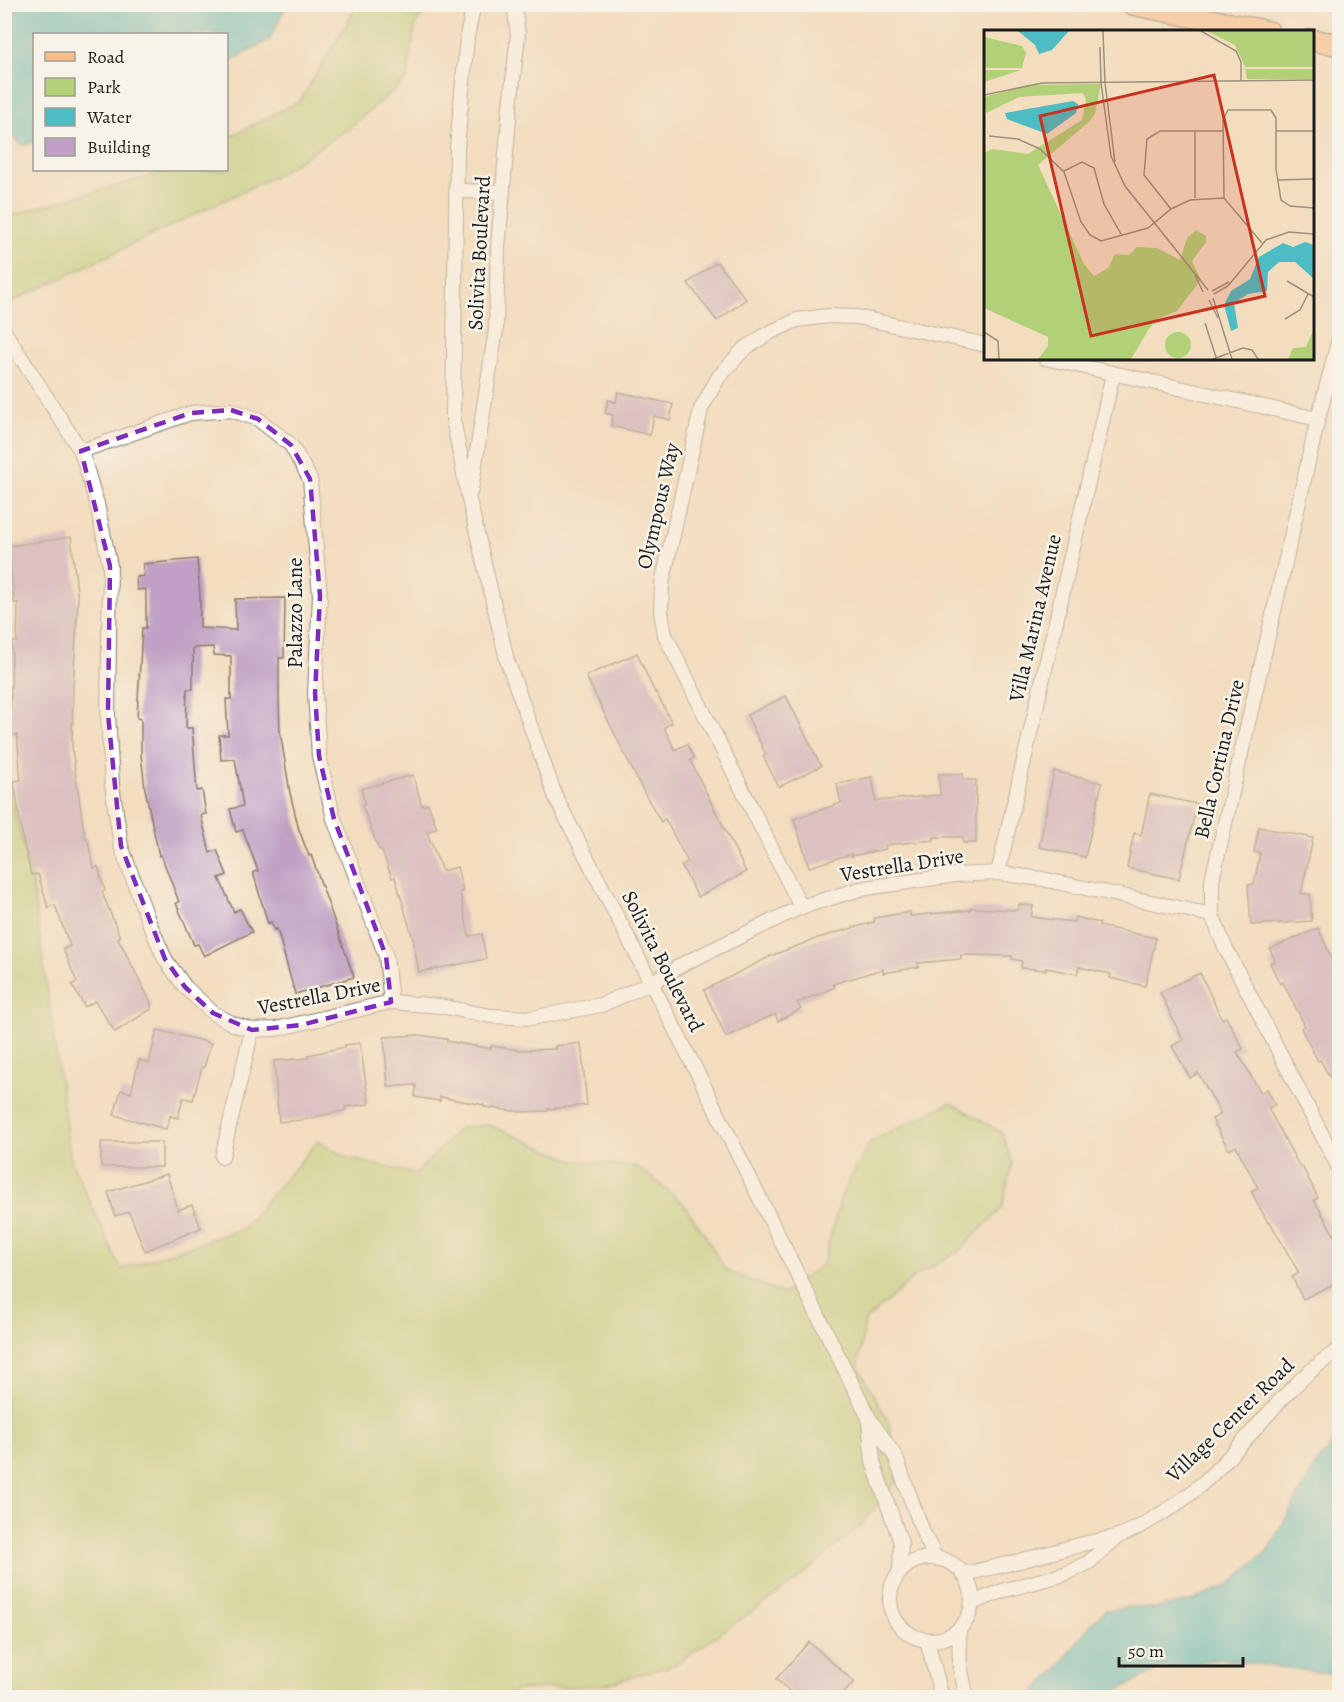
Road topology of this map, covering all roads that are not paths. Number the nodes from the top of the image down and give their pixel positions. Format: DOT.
graph roads {
  1 [pos="474,4"];
  2 [pos="514,4"];
  3 [pos="1132,4"];
  4 [pos="1259,30"];
  5 [pos="1314,40"];
  6 [pos="1340,45"];
  7 [pos="456,191"];
  8 [pos="503,192"];
  9 [pos="4,331"];
  10 [pos="1340,335"];
  11 [pos="984,345"];
  12 [pos="1054,360"];
  13 [pos="1113,374"];
  14 [pos="1318,419"];
  15 [pos="81,451"];
  16 [pos="470,504"];
  17 [pos="998,873"];
  18 [pos="801,907"];
  19 [pos="1212,915"];
  20 [pos="651,983"];
  21 [pos="391,1002"];
  22 [pos="252,1030"];
  23 [pos="222,1157"];
  24 [pos="1340,1170"];
  25 [pos="1340,1349"];
  26 [pos="869,1418"];
  27 [pos="1118,1537"];
  28 [pos="936,1559"];
  29 [pos="900,1570"];
  30 [pos="963,1574"];
  31 [pos="972,1603"];
  32 [pos="959,1630"];
  33 [pos="927,1641"];
  34 [pos="942,1698"];
  35 [pos="967,1698"];
  1 -- 7 [label="street, Solivita Boulevard"];
  2 -- 8 [label="street, Solivita Boulevard"];
  3 -- 4 [label="main road"];
  5 -- 6 [label="main road"];
  7 -- 8 [label="street"];
  7 -- 16 [label="street, Solivita Boulevard"];
  8 -- 16 [label="street, Solivita Boulevard"];
  9 -- 15 [label="street, Vestrella Drive"];
  10 -- 14 [label="street, Bella Cortina Drive"];
  11 -- 18 [label="street, Olympous Way"];
  12 -- 13 [label="street"];
  13 -- 14 [label="street"];
  13 -- 17 [label="street, Villa Marina Avenue"];
  14 -- 19 [label="street, Bella Cortina Drive"];
  15 -- 21 [label="street, Palazzo Lane"];
  15 -- 22 [label="street, Vestrella Drive"];
  16 -- 20 [label="street, Solivita Boulevard"];
  17 -- 18 [label="street, Vestrella Drive"];
  17 -- 19 [label="street, Vestrella Drive"];
  18 -- 20 [label="street, Vestrella Drive"];
  19 -- 24 [label="street, Bella Cortina Drive"];
  20 -- 21 [label="street, Vestrella Drive"];
  20 -- 26 [label="street, Solivita Boulevard"];
  21 -- 22 [label="street, Vestrella Drive"];
  22 -- 23 [label="street"];
  25 -- 27 [label="street, Village Center Road"];
  26 -- 28 [label="street, Solivita Boulevard"];
  26 -- 29 [label="street, Solivita Boulevard"];
  27 -- 30 [label="street, Village Center Road"];
  27 -- 31 [label="street, Village Center Road"];
  28 -- 29 [label="street"];
  28 -- 30 [label="street"];
  29 -- 33 [label="street"];
  30 -- 31 [label="street"];
  31 -- 32 [label="street"];
  32 -- 33 [label="street"];
  32 -- 35 [label="street"];
  33 -- 34 [label="street"];
}
